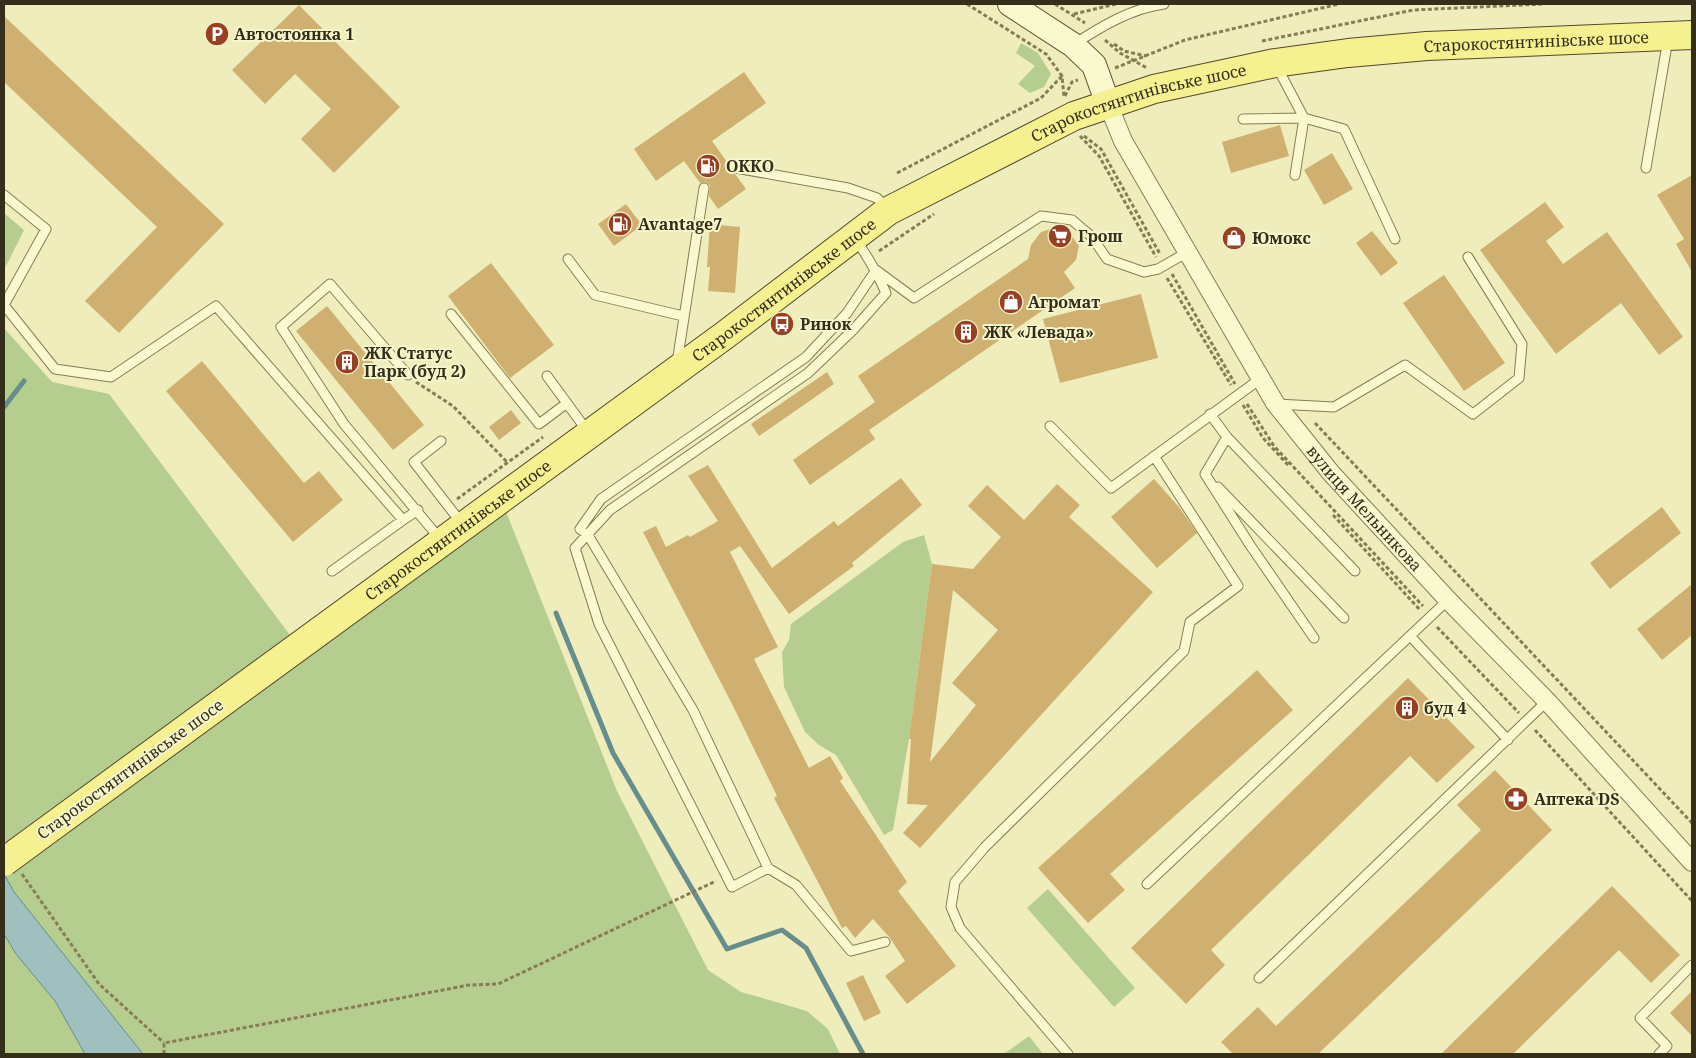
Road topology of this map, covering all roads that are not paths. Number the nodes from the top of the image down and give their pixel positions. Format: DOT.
graph roads {
  1 [pos="1010,4"];
  2 [pos="1164,4"];
  3 [pos="1680,35"];
  4 [pos="1073,45"];
  5 [pos="1275,63"];
  6 [pos="1108,104"];
  7 [pos="1304,118"];
  8 [pos="1243,119"];
  9 [pos="730,167"];
  10 [pos="1646,168"];
  11 [pos="1296,176"];
  12 [pos="704,188"];
  13 [pos="4,195"];
  14 [pos="888,211"];
  15 [pos="1395,239"];
  16 [pos="861,247"];
  17 [pos="1186,253"];
  18 [pos="1468,257"];
  19 [pos="568,259"];
  20 [pos="876,270"];
  21 [pos="4,305"];
  22 [pos="451,314"];
  23 [pos="683,316"];
  24 [pos="676,369"];
  25 [pos="408,375"];
  26 [pos="547,376"];
  27 [pos="1260,379"];
  28 [pos="567,403"];
  29 [pos="1275,404"];
  30 [pos="1210,414"];
  31 [pos="1050,426"];
  32 [pos="588,432"];
  33 [pos="1226,437"];
  34 [pos="441,441"];
  35 [pos="1154,456"];
  36 [pos="1205,474"];
  37 [pos="418,510"];
  38 [pos="455,516"];
  39 [pos="403,520"];
  40 [pos="588,535"];
  41 [pos="441,540"];
  42 [pos="332,571"];
  43 [pos="1355,571"];
  44 [pos="1448,600"];
  45 [pos="1344,618"];
  46 [pos="1411,637"];
  47 [pos="1314,638"];
  48 [pos="1547,701"];
  49 [pos="1508,740"];
  50 [pos="1692,862"];
  51 [pos="12,867"];
  52 [pos="768,868"];
  53 [pos="1147,884"];
  54 [pos="885,942"];
  55 [pos="1692,965"];
  56 [pos="1259,978"];
  57 [pos="1068,1054"];
  58 [pos="1659,1054"];
  1 -- 4 [label="street"];
  2 -- 4 [label="lane"];
  3 -- 5 [label="main road, Старокостянтинівське шосе"];
  3 -- 10 [label="lane"];
  4 -- 6 [label="street"];
  5 -- 6 [label="main road, Старокостянтинівське шосе"];
  5 -- 7 [label="lane"];
  6 -- 14 [label="main road, Старокостянтинівське шосе"];
  6 -- 17 [label="street, вулиця Мельникова"];
  7 -- 8 [label="lane"];
  7 -- 11 [label="lane"];
  7 -- 15 [label="lane"];
  9 -- 14 [label="lane"];
  12 -- 23 [label="lane"];
  13 -- 21 [label="lane"];
  14 -- 16 [label="main road, Старокостянтинівське шосе"];
  16 -- 20 [label="lane"];
  16 -- 24 [label="main road, Старокостянтинівське шосе"];
  17 -- 20 [label="lane"];
  17 -- 27 [label="street, вулиця Мельникова"];
  18 -- 29 [label="lane"];
  19 -- 23 [label="lane"];
  20 -- 40 [label="lane"];
  20 -- 40 [label="lane"];
  21 -- 39 [label="lane"];
  22 -- 28 [label="lane"];
  23 -- 24 [label="lane"];
  24 -- 32 [label="main road, Старокостянтинівське шосе"];
  25 -- 37 [label="lane"];
  26 -- 28 [label="lane"];
  27 -- 29 [label="street, вулиця Мельникова"];
  27 -- 30 [label="lane"];
  28 -- 32 [label="lane"];
  29 -- 44 [label="street, вулиця Мельникова"];
  30 -- 33 [label="lane"];
  30 -- 35 [label="lane"];
  31 -- 35 [label="lane"];
  32 -- 38 [label="main road, Старокостянтинівське шосе"];
  33 -- 36 [label="lane"];
  33 -- 43 [label="lane"];
  34 -- 38 [label="lane"];
  35 -- 57 [label="lane"];
  36 -- 45 [label="lane"];
  36 -- 47 [label="lane"];
  37 -- 39 [label="lane"];
  37 -- 41 [label="lane"];
  38 -- 41 [label="main road, Старокостянтинівське шосе"];
  39 -- 42 [label="lane"];
  40 -- 52 [label="lane"];
  40 -- 52 [label="lane"];
  41 -- 51 [label="main road, Старокостянтинівське шосе, bridge"];
  44 -- 46 [label="lane"];
  44 -- 48 [label="street, вулиця Мельникова"];
  46 -- 49 [label="lane"];
  46 -- 53 [label="lane"];
  48 -- 49 [label="lane"];
  48 -- 50 [label="street, вулиця Мельникова"];
  49 -- 56 [label="lane"];
  52 -- 54 [label="lane"];
  55 -- 58 [label="lane"];
}
